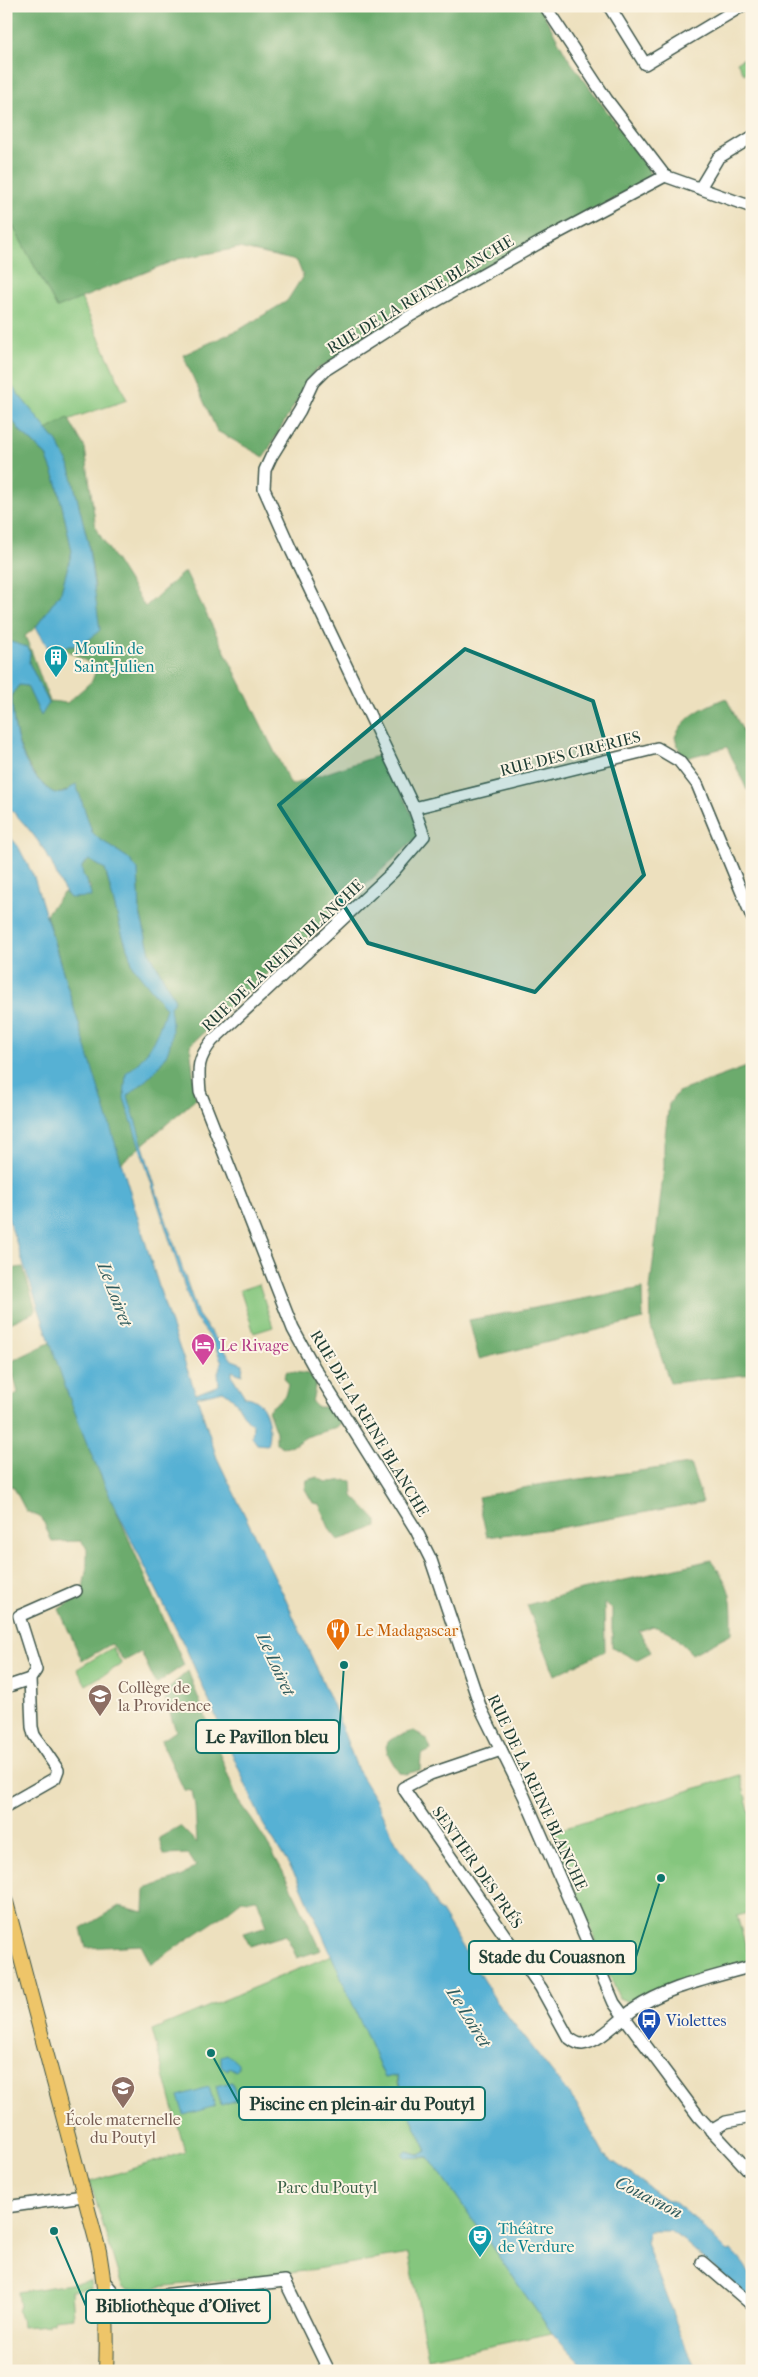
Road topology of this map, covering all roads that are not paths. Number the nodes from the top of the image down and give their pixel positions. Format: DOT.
graph roads {
  1 [pos="545,6"];
  2 [pos="609,6"];
  3 [pos="742,6"];
  4 [pos="752,137"];
  5 [pos="665,176"];
  6 [pos="700,188"];
  7 [pos="752,207"];
  8 [pos="414,808"];
  9 [pos="752,916"];
  10 [pos="76,1591"];
  11 [pos="30,1679"];
  12 [pos="6,1686"];
  13 [pos="501,1750"];
  14 [pos="6,1806"];
  15 [pos="6,1902"];
  16 [pos="752,1966"];
  17 [pos="624,2017"];
  18 [pos="752,2117"];
  19 [pos="711,2131"];
  20 [pos="752,2174"];
  21 [pos="83,2196"];
  22 [pos="6,2207"];
  23 [pos="702,2262"];
  24 [pos="104,2281"];
  25 [pos="127,2299"];
  26 [pos="752,2305"];
  27 [pos="107,2318"];
  28 [pos="106,2371"];
  29 [pos="329,2371"];
  1 -- 5 [label="street"];
  2 -- 3 [label="street"];
  4 -- 6 [label="street"];
  5 -- 6 [label="street"];
  5 -- 8 [label="street, RUE DE LA REINE BLANCHE"];
  6 -- 7 [label="street"];
  8 -- 9 [label="street, RUE DES CIRERIES"];
  8 -- 13 [label="street, RUE DE LA REINE BLANCHE"];
  10 -- 11 [label="street"];
  11 -- 12 [label="street"];
  11 -- 14 [label="street"];
  13 -- 17 [label="street, RUE DE LA REINE BLANCHE"];
  13 -- 17 [label="street, SENTIER DES PRÉS"];
  15 -- 21 [label="main road"];
  16 -- 17 [label="street"];
  17 -- 19 [label="street, RUE DE LA REINE BLANCHE"];
  18 -- 19 [label="street"];
  19 -- 20 [label="street, RUE DE LA REINE BLANCHE"];
  21 -- 22 [label="street"];
  21 -- 24 [label="main road"];
  23 -- 26 [label="street"];
  24 -- 25 [label="street"];
  24 -- 27 [label="main road"];
  25 -- 27 [label="street"];
  25 -- 29 [label="street"];
  27 -- 28 [label="main road"];
}
